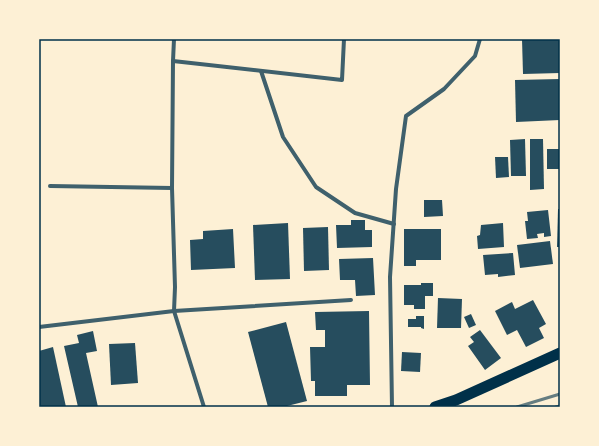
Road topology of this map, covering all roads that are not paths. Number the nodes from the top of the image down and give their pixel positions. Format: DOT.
graph roads {
  1 [pos="174,39"];
  2 [pos="344,39"];
  3 [pos="480,39"];
  4 [pos="173,61"];
  5 [pos="261,71"];
  6 [pos="50,186"];
  7 [pos="172,188"];
  8 [pos="394,224"];
  9 [pos="351,300"];
  10 [pos="174,311"];
  11 [pos="39,327"];
  12 [pos="560,353"];
  13 [pos="204,407"];
  14 [pos="392,407"];
  15 [pos="435,407"];
  1 -- 4 [label="street"];
  2 -- 5 [label="street"];
  3 -- 8 [label="street"];
  4 -- 5 [label="street"];
  4 -- 7 [label="street"];
  5 -- 8 [label="street"];
  6 -- 7 [label="street"];
  7 -- 10 [label="street"];
  8 -- 14 [label="street"];
  9 -- 10 [label="street"];
  10 -- 11 [label="street"];
  10 -- 13 [label="street"];
  12 -- 15 [label="highway"];
}
